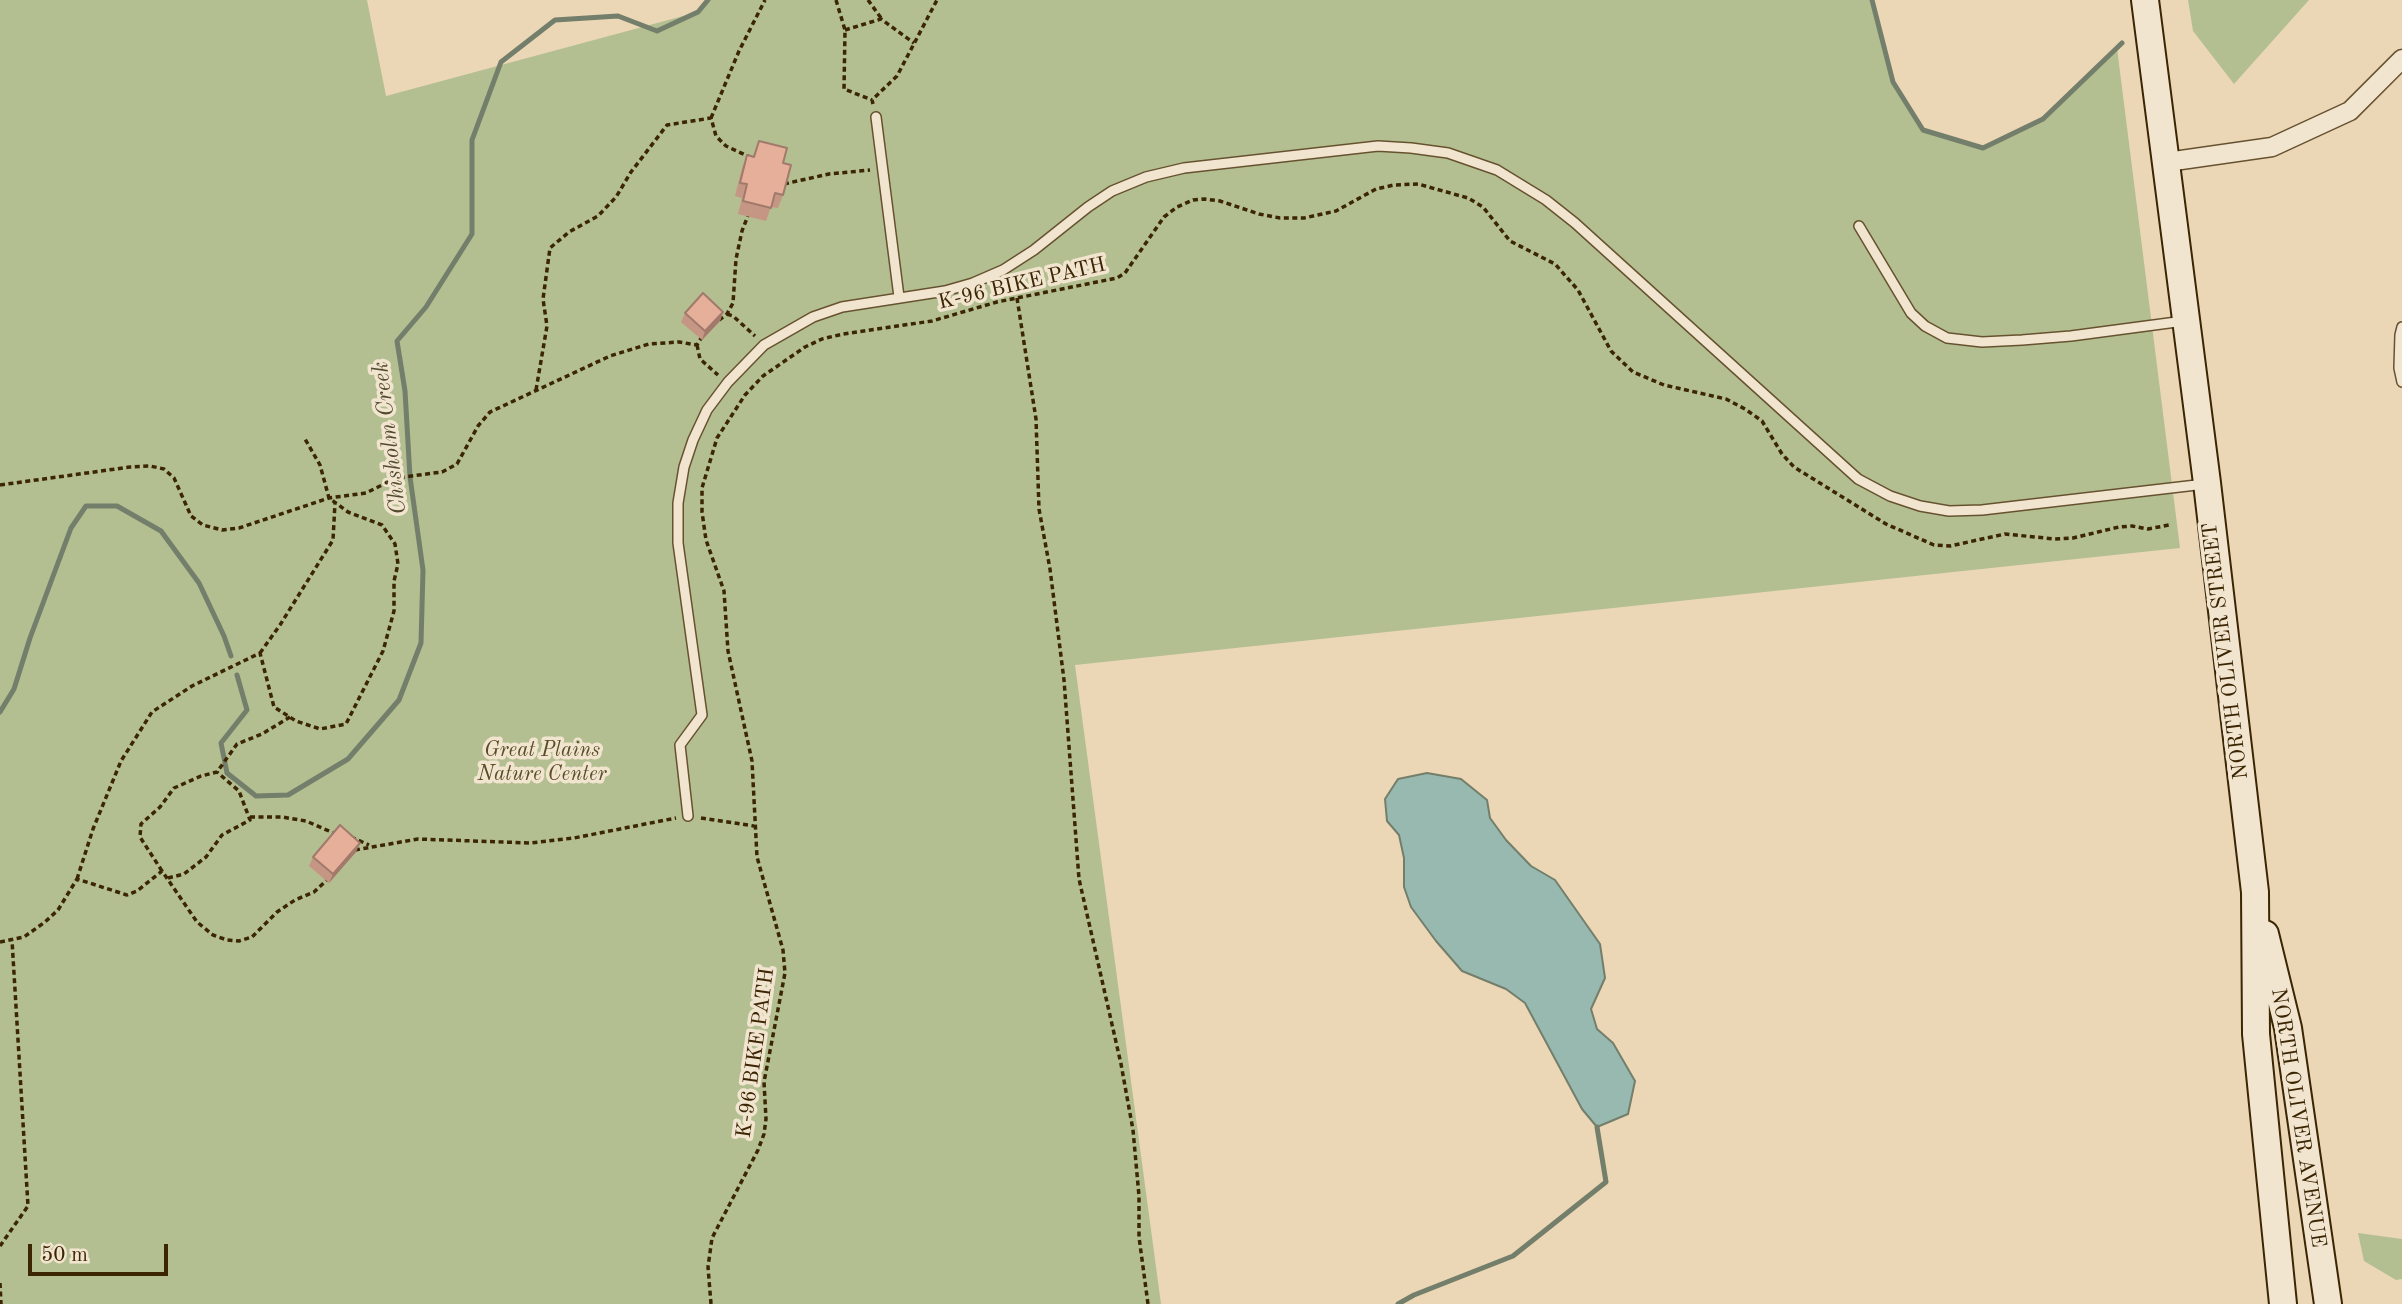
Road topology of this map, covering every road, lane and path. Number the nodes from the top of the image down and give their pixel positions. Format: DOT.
graph roads {
  1 [pos="765,0"];
  2 [pos="836,0"];
  3 [pos="868,0"];
  4 [pos="937,0"];
  5 [pos="2145,0"];
  6 [pos="881,19"];
  7 [pos="845,30"];
  8 [pos="914,43"];
  9 [pos="2402,59"];
  10 [pos="872,100"];
  11 [pos="876,117"];
  12 [pos="711,118"];
  13 [pos="2167,162"];
  14 [pos="756,163"];
  15 [pos="883,169"];
  16 [pos="779,185"];
  17 [pos="751,209"];
  18 [pos="1859,226"];
  19 [pos="899,297"];
  20 [pos="1017,298"];
  21 [pos="727,314"];
  22 [pos="2185,321"];
  23 [pos="715,323"];
  24 [pos="2402,327"];
  25 [pos="709,329"];
  26 [pos="764,345"];
  27 [pos="2402,382"];
  28 [pos="536,390"];
  29 [pos="306,439"];
  30 [pos="2207,483"];
  31 [pos="0,485"];
  32 [pos="329,498"];
  33 [pos="335,503"];
  34 [pos="2169,525"];
  35 [pos="260,653"];
  36 [pos="290,717"];
  37 [pos="217,772"];
  38 [pos="688,816"];
  39 [pos="250,817"];
  40 [pos="754,826"];
  41 [pos="371,846"];
  42 [pos="353,851"];
  43 [pos="162,871"];
  44 [pos="335,872"];
  45 [pos="169,878"];
  46 [pos="76,879"];
  47 [pos="2255,892"];
  48 [pos="12,940"];
  49 [pos="0,942"];
  50 [pos="0,1246"];
  51 [pos="0,1283"];
  52 [pos="1,1304"];
  53 [pos="711,1304"];
  54 [pos="1148,1304"];
  55 [pos="2283,1304"];
  56 [pos="2328,1304"];
  1 -- 12 [label="path"];
  2 -- 7 [label="path"];
  3 -- 6 [label="path"];
  4 -- 8 [label="path"];
  5 -- 13 [label="main road, NORTH OLIVER STREET"];
  6 -- 7 [label="path"];
  6 -- 8 [label="path"];
  7 -- 10 [label="path"];
  8 -- 10 [label="path"];
  9 -- 13 [label="street"];
  10 -- 11 [label="path"];
  11 -- 15 [label="lane"];
  12 -- 14 [label="path"];
  12 -- 28 [label="path"];
  13 -- 22 [label="main road, NORTH OLIVER STREET"];
  15 -- 16 [label="path"];
  15 -- 19 [label="lane"];
  17 -- 21 [label="path"];
  18 -- 22 [label="lane"];
  19 -- 26 [label="lane"];
  19 -- 30 [label="lane"];
  20 -- 34 [label="path, K-96 BIKE PATH"];
  20 -- 40 [label="path, K-96 BIKE PATH"];
  20 -- 54 [label="path"];
  21 -- 23 [label="path"];
  21 -- 26 [label="path"];
  22 -- 30 [label="main road, NORTH OLIVER STREET"];
  24 -- 27 [label="lane"];
  25 -- 28 [label="path"];
  26 -- 38 [label="lane"];
  28 -- 32 [label="path"];
  29 -- 32 [label="path"];
  30 -- 47 [label="main road, NORTH OLIVER STREET"];
  31 -- 32 [label="path"];
  32 -- 33 [label="path"];
  33 -- 35 [label="path"];
  33 -- 36 [label="path"];
  35 -- 36 [label="path"];
  35 -- 46 [label="path"];
  36 -- 37 [label="path"];
  37 -- 39 [label="path"];
  37 -- 43 [label="path"];
  38 -- 40 [label="path"];
  38 -- 41 [label="path"];
  39 -- 41 [label="path"];
  39 -- 45 [label="path"];
  40 -- 53 [label="path, K-96 BIKE PATH"];
  41 -- 42 [label="path"];
  43 -- 45 [label="path"];
  43 -- 46 [label="path"];
  44 -- 45 [label="path"];
  46 -- 48 [label="path"];
  47 -- 55 [label="main road, NORTH OLIVER STREET"];
  47 -- 56 [label="main road, NORTH OLIVER AVENUE"];
  48 -- 49 [label="path"];
  48 -- 50 [label="path"];
  51 -- 52 [label="path"];
}
